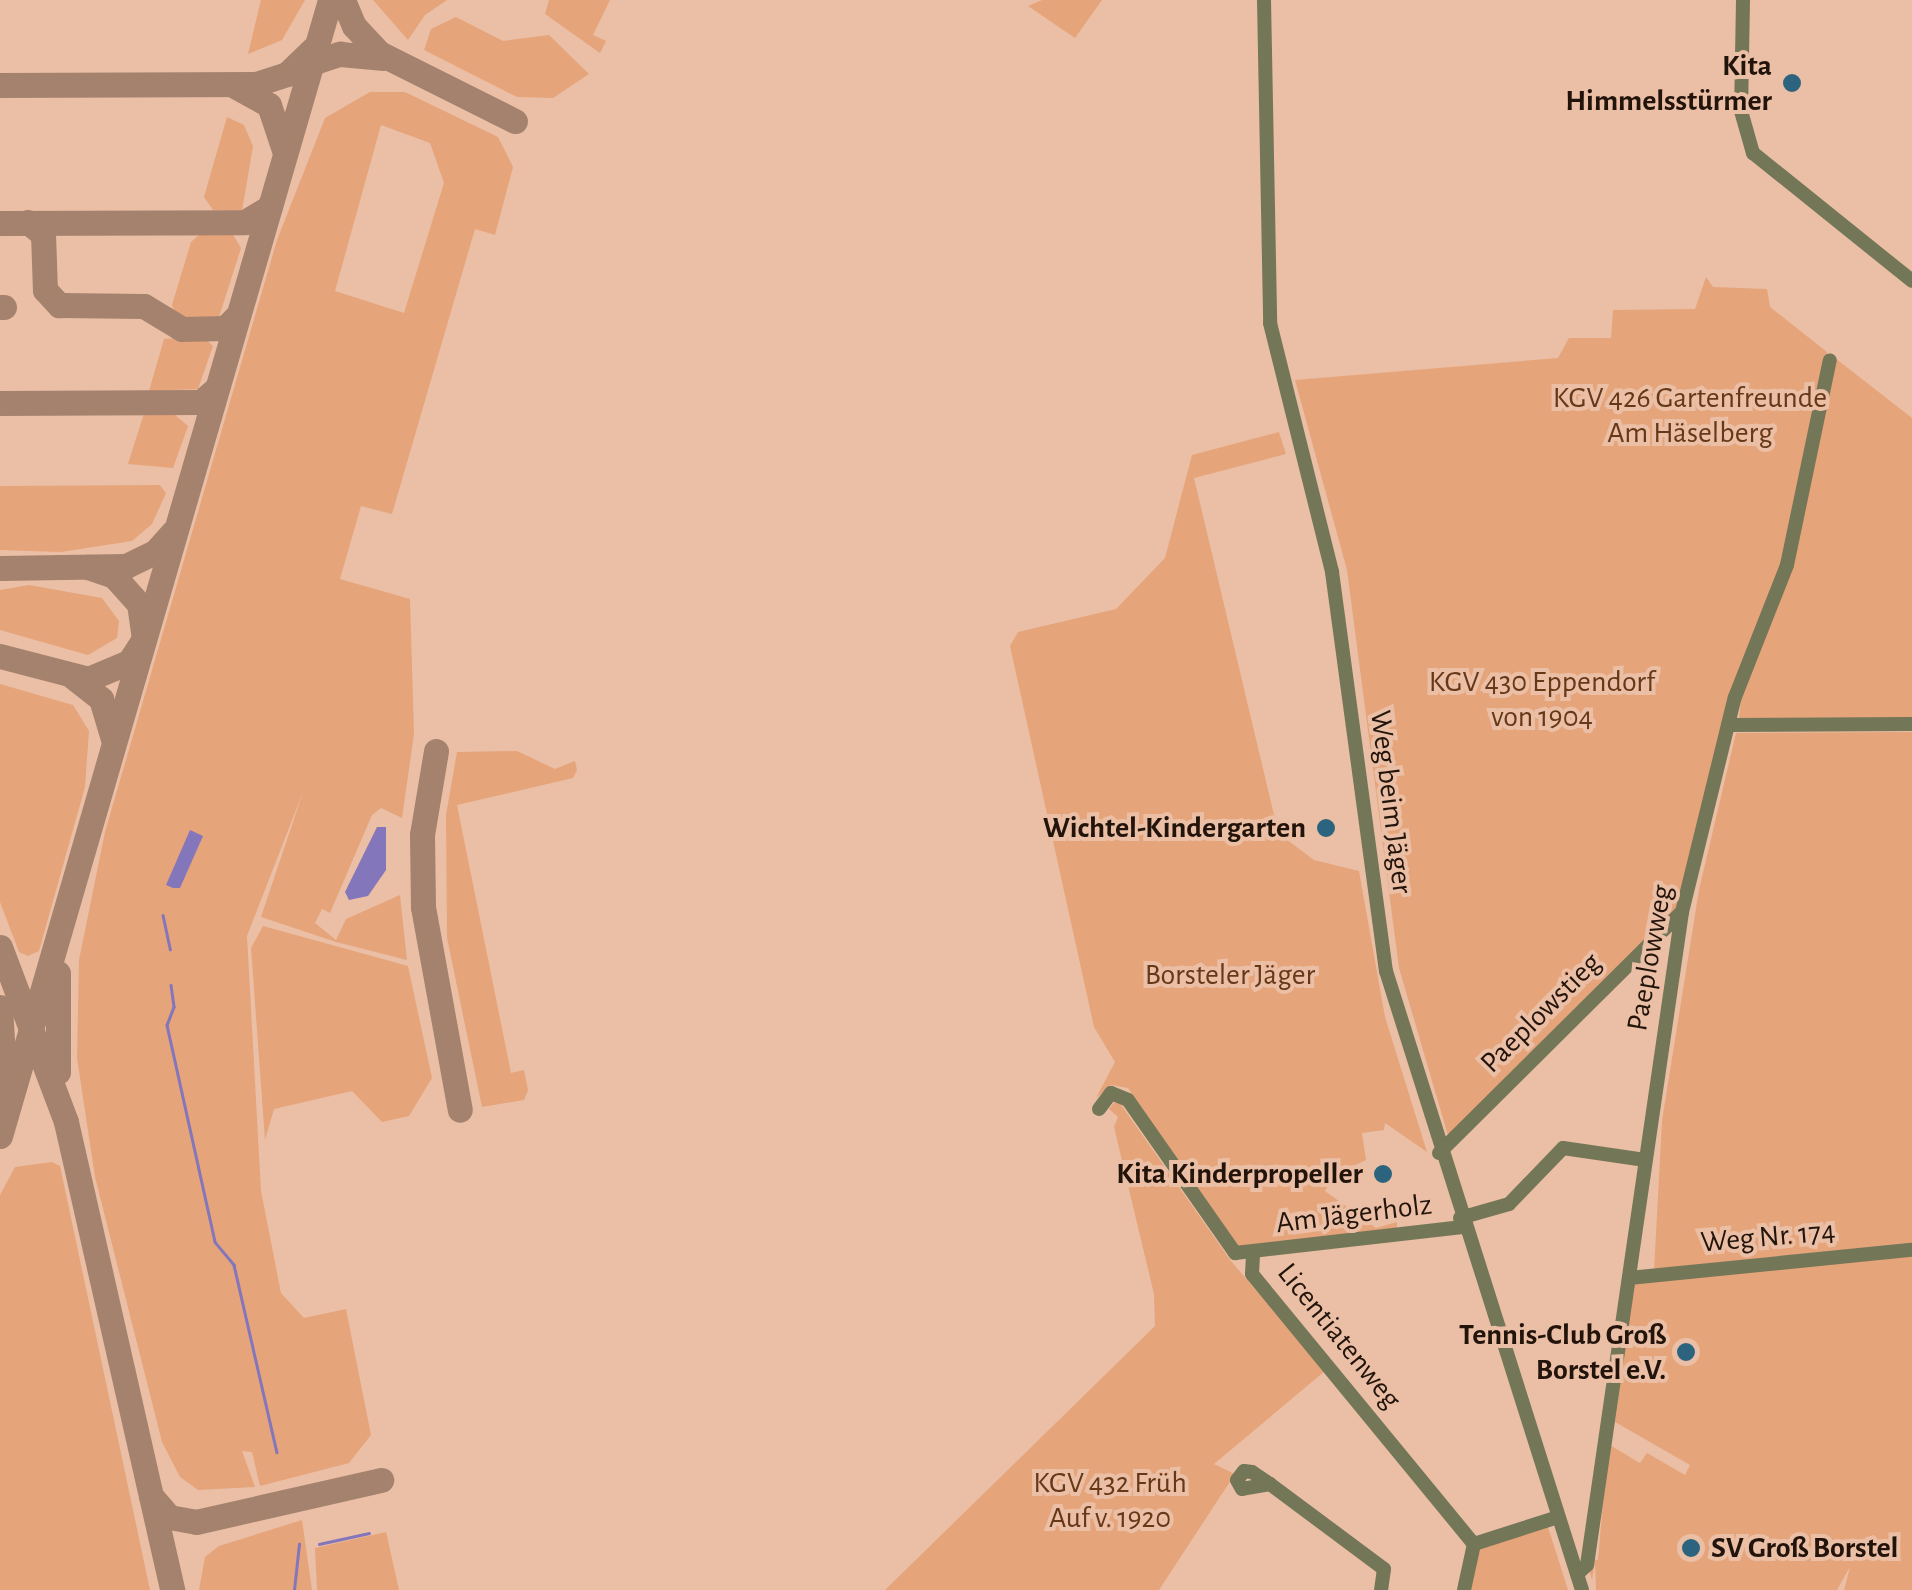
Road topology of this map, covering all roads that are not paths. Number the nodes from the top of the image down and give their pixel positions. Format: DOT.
graph roads {
  1 [pos="1264,0"];
  2 [pos="1743,0"];
  3 [pos="1912,281"];
  4 [pos="1830,360"];
  5 [pos="1912,724"];
  6 [pos="1728,725"];
  7 [pos="1682,912"];
  8 [pos="1100,1109"];
  9 [pos="1439,1154"];
  10 [pos="1645,1160"];
  11 [pos="1461,1222"];
  12 [pos="1912,1250"];
  13 [pos="1253,1255"];
  14 [pos="1629,1278"];
  15 [pos="1270,1484"];
  16 [pos="1558,1517"];
  17 [pos="1474,1544"];
  18 [pos="1577,1574"];
  19 [pos="1381,1590"];
  20 [pos="1464,1590"];
  21 [pos="1582,1590"];
  1 -- 9 [label="street, Weg beim Jäger"];
  2 -- 3 [label="street"];
  4 -- 6 [label="street, Paeplowweg"];
  5 -- 6 [label="street"];
  6 -- 7 [label="street, Paeplowweg"];
  7 -- 9 [label="street, Paeplowstieg"];
  7 -- 10 [label="street, Paeplowweg"];
  8 -- 13 [label="street, Licentiatenweg"];
  9 -- 11 [label="street, Weg beim Jäger"];
  10 -- 11 [label="street, Am Jägerholz"];
  10 -- 14 [label="street, Paeplowweg"];
  11 -- 13 [label="street, Am Jägerholz"];
  11 -- 16 [label="street, Weg beim Jäger"];
  12 -- 14 [label="street, Weg Nr. 174"];
  13 -- 17 [label="street, Licentiatenweg"];
  14 -- 18 [label="street, Paeplowweg"];
  15 -- 19 [label="street"];
  16 -- 17 [label="street"];
  16 -- 18 [label="street, Weg beim Jäger"];
  17 -- 20 [label="street"];
  18 -- 21 [label="street, Weg beim Jäger"];
}
